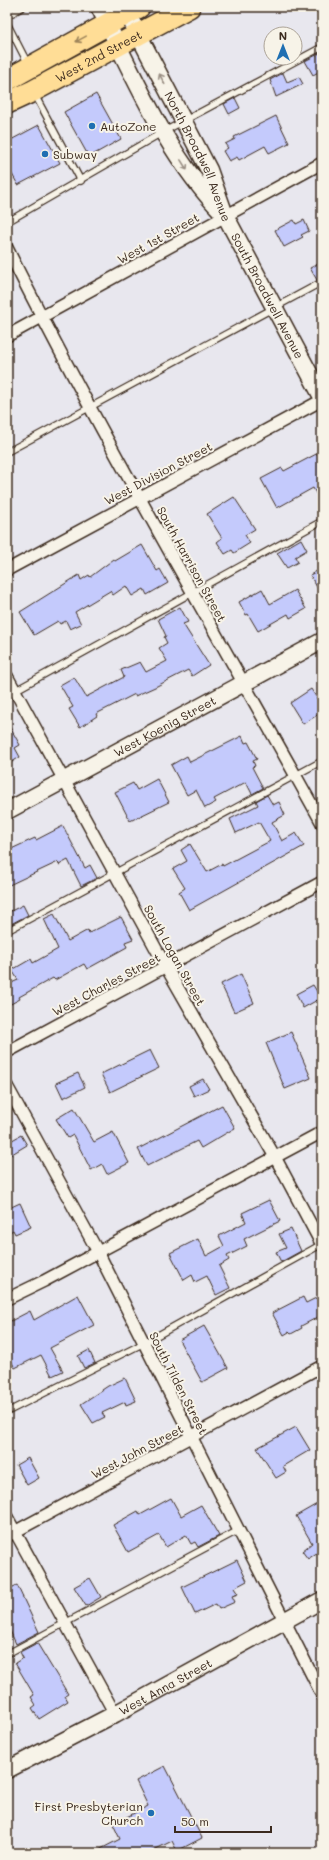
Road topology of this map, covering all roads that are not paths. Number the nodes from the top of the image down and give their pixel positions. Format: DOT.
graph roads {
  1 [pos="23,7"];
  2 [pos="189,7"];
  3 [pos="131,9"];
  4 [pos="7,16"];
  5 [pos="103,16"];
  6 [pos="7,23"];
  7 [pos="139,34"];
  8 [pos="118,45"];
  9 [pos="322,47"];
  10 [pos="30,67"];
  11 [pos="7,80"];
  12 [pos="33,92"];
  13 [pos="7,103"];
  14 [pos="184,121"];
  15 [pos="163,132"];
  16 [pos="322,163"];
  17 [pos="81,180"];
  18 [pos="225,215"];
  19 [pos="7,222"];
  20 [pos="7,248"];
  21 [pos="322,282"];
  22 [pos="275,307"];
  23 [pos="41,317"];
  24 [pos="7,336"];
  25 [pos="322,398"];
  26 [pos="90,407"];
  27 [pos="7,452"];
  28 [pos="140,498"];
  29 [pos="322,521"];
  30 [pos="7,570"];
  31 [pos="193,593"];
  32 [pos="322,641"];
  33 [pos="7,676"];
  34 [pos="244,683"];
  35 [pos="11,693"];
  36 [pos="322,761"];
  37 [pos="295,775"];
  38 [pos="64,780"];
  39 [pos="7,811"];
  40 [pos="322,823"];
  41 [pos="114,872"];
  42 [pos="322,882"];
  43 [pos="7,931"];
  44 [pos="166,967"];
  45 [pos="7,1052"];
  46 [pos="7,1086"];
  47 [pos="322,1132"];
  48 [pos="275,1157"];
  49 [pos="322,1245"];
  50 [pos="98,1252"];
  51 [pos="7,1298"];
  52 [pos="144,1343"];
  53 [pos="322,1366"];
  54 [pos="7,1412"];
  55 [pos="191,1437"];
  56 [pos="7,1517"];
  57 [pos="238,1530"];
  58 [pos="11,1533"];
  59 [pos="322,1600"];
  60 [pos="284,1621"];
  61 [pos="65,1623"];
  62 [pos="7,1654"];
  63 [pos="322,1695"];
  64 [pos="115,1714"];
  65 [pos="7,1770"];
  1 -- 4 [label="lane"];
  2 -- 7 [label="highway, West 2nd Street"];
  3 -- 5 [label="highway, West 2nd Street"];
  3 -- 7 [label="street, North Broadwell Avenue"];
  5 -- 8 [label="street, North Broadwell Avenue"];
  5 -- 10 [label="highway, West 2nd Street, one-way"];
  6 -- 10 [label="lane"];
  7 -- 8 [label="highway, West 2nd Street"];
  14 -- 7 [label="street, North Broadwell Avenue, one-way"];
  8 -- 12 [label="highway, West 2nd Street"];
  8 -- 15 [label="street, North Broadwell Avenue"];
  9 -- 14 [label="lane"];
  10 -- 11 [label="highway, West 2nd Street"];
  12 -- 13 [label="highway, West 2nd Street"];
  12 -- 17 [label="lane"];
  14 -- 15 [label="lane"];
  14 -- 18 [label="street, North Broadwell Avenue"];
  15 -- 17 [label="lane"];
  15 -- 18 [label="street, North Broadwell Avenue, one-way"];
  16 -- 18 [label="street, West 1st Street"];
  17 -- 19 [label="lane"];
  18 -- 22 [label="street, South Broadwell Avenue"];
  18 -- 23 [label="street, West 1st Street"];
  20 -- 23 [label="street, South Harrison Street"];
  21 -- 22 [label="lane"];
  22 -- 25 [label="street, South Broadwell Avenue"];
  22 -- 26 [label="lane"];
  23 -- 24 [label="street, West 1st Street"];
  23 -- 26 [label="street, South Harrison Street"];
  25 -- 28 [label="street, West Division Street"];
  26 -- 27 [label="lane"];
  26 -- 28 [label="street, South Harrison Street"];
  28 -- 30 [label="street, West Division Street"];
  28 -- 31 [label="street, South Harrison Street"];
  29 -- 31 [label="lane"];
  31 -- 34 [label="street, South Harrison Street"];
  31 -- 35 [label="lane"];
  32 -- 34 [label="street, West Koenig Street"];
  33 -- 35 [label="street, South Logan Street"];
  34 -- 37 [label="street, South Harrison Street"];
  34 -- 38 [label="street, West Koenig Street"];
  35 -- 38 [label="street, South Logan Street"];
  36 -- 37 [label="lane"];
  37 -- 40 [label="street, South Harrison Street"];
  37 -- 41 [label="lane"];
  38 -- 39 [label="street, West Koenig Street"];
  38 -- 41 [label="street, South Logan Street"];
  41 -- 43 [label="lane"];
  41 -- 44 [label="street, South Logan Street"];
  42 -- 44 [label="street, West Charles Street"];
  44 -- 45 [label="street, West Charles Street"];
  44 -- 48 [label="street, South Logan Street"];
  46 -- 50 [label="street, South Tilden Street"];
  47 -- 48 [label="street"];
  48 -- 49 [label="street, South Logan Street"];
  48 -- 50 [label="street"];
  49 -- 52 [label="lane"];
  50 -- 51 [label="street"];
  50 -- 52 [label="street, South Tilden Street"];
  52 -- 54 [label="lane"];
  52 -- 55 [label="street, South Tilden Street"];
  53 -- 55 [label="street, West John Street"];
  55 -- 57 [label="street, South Tilden Street"];
  55 -- 58 [label="street, West John Street"];
  56 -- 58 [label="street"];
  57 -- 60 [label="street, South Tilden Street"];
  57 -- 61 [label="lane"];
  58 -- 61 [label="street"];
  59 -- 60 [label="street, West Anna Street"];
  60 -- 63 [label="street, South Tilden Street"];
  60 -- 64 [label="street, West Anna Street"];
  61 -- 62 [label="lane"];
  61 -- 64 [label="street"];
  64 -- 65 [label="street, West Anna Street"];
}
